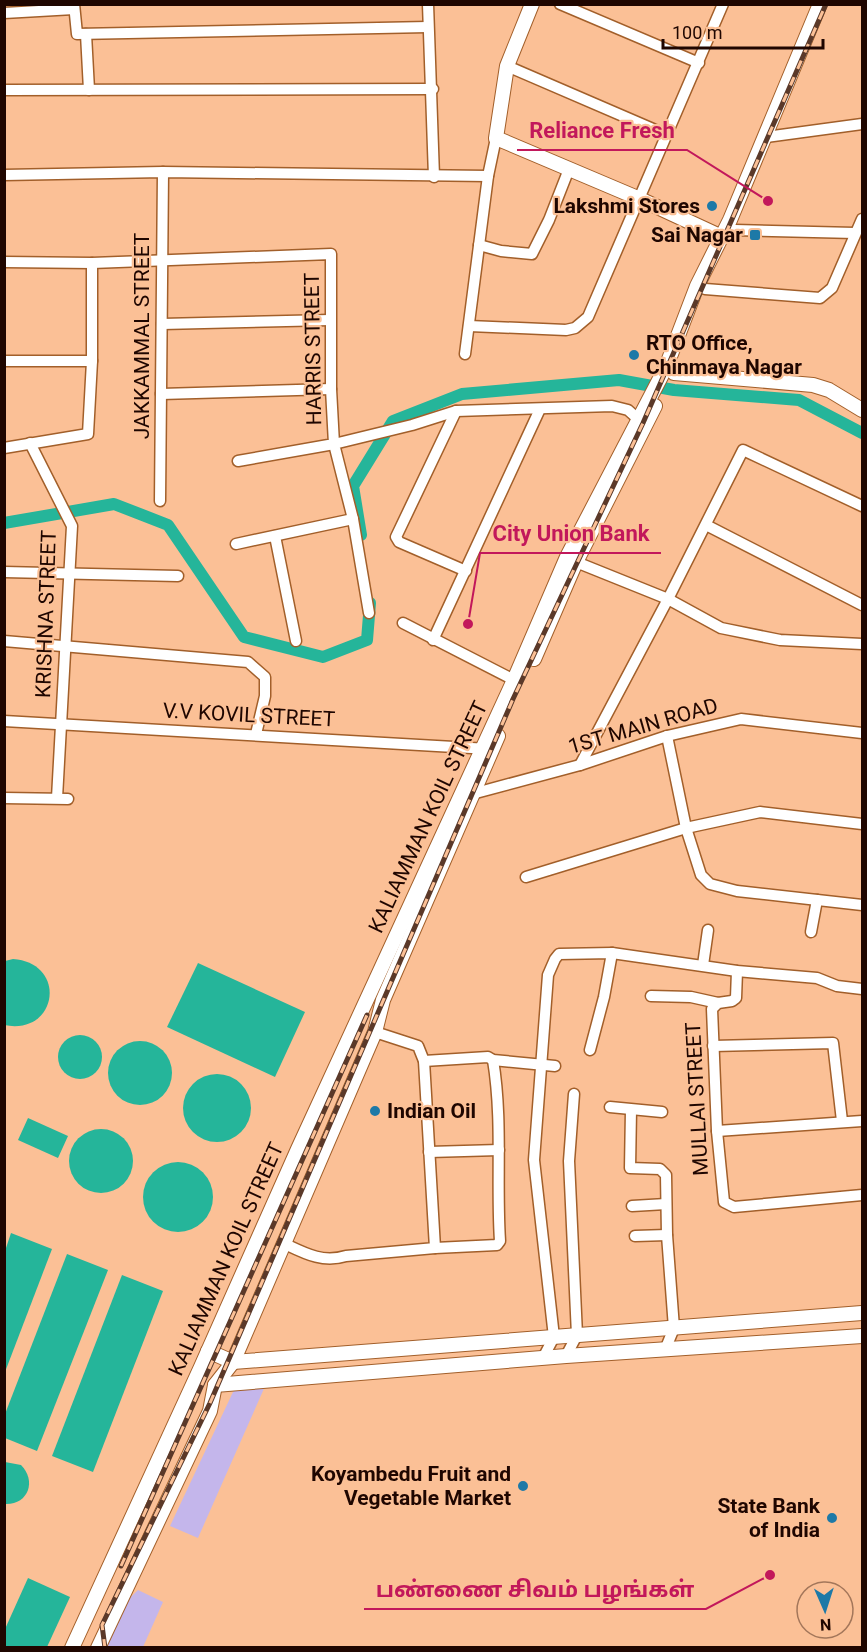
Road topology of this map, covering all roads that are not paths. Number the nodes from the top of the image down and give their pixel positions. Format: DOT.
graph roads {
  1 [pos="428,4"];
  2 [pos="532,4"];
  3 [pos="561,4"];
  4 [pos="723,4"];
  5 [pos="820,4"];
  6 [pos="830,4"];
  7 [pos="74,7"];
  8 [pos="4,13"];
  9 [pos="428,27"];
  10 [pos="86,34"];
  11 [pos="699,63"];
  12 [pos="507,66"];
  13 [pos="433,89"];
  14 [pos="4,90"];
  15 [pos="89,90"];
  16 [pos="862,124"];
  17 [pos="667,135"];
  18 [pos="771,136"];
  19 [pos="496,138"];
  20 [pos="569,169"];
  21 [pos="163,172"];
  22 [pos="4,175"];
  23 [pos="488,176"];
  24 [pos="434,177"];
  25 [pos="640,199"];
  26 [pos="862,219"];
  27 [pos="735,230"];
  28 [pos="855,233"];
  29 [pos="722,237"];
  30 [pos="479,245"];
  31 [pos="162,260"];
  32 [pos="4,262"];
  33 [pos="92,262"];
  34 [pos="705,289"];
  35 [pos="330,320"];
  36 [pos="162,324"];
  37 [pos="469,326"];
  38 [pos="465,354"];
  39 [pos="92,361"];
  40 [pos="4,362"];
  41 [pos="668,377"];
  42 [pos="331,389"];
  43 [pos="161,394"];
  44 [pos="540,409"];
  45 [pos="862,410"];
  46 [pos="456,411"];
  47 [pos="643,416"];
  48 [pos="30,443"];
  49 [pos="334,444"];
  50 [pos="4,448"];
  51 [pos="238,461"];
  52 [pos="604,495"];
  53 [pos="160,501"];
  54 [pos="862,506"];
  55 [pos="352,519"];
  56 [pos="706,525"];
  57 [pos="275,536"];
  58 [pos="236,544"];
  59 [pos="576,561"];
  60 [pos="466,571"];
  61 [pos="4,572"];
  62 [pos="69,574"];
  63 [pos="178,576"];
  64 [pos="668,598"];
  65 [pos="862,605"];
  66 [pos="369,614"];
  67 [pos="403,623"];
  68 [pos="433,640"];
  69 [pos="4,641"];
  70 [pos="296,641"];
  71 [pos="862,644"];
  72 [pos="67,645"];
  73 [pos="514,680"];
  74 [pos="4,721"];
  75 [pos="62,724"];
  76 [pos="862,733"];
  77 [pos="256,734"];
  78 [pos="667,736"];
  79 [pos="486,749"];
  80 [pos="579,765"];
  81 [pos="472,794"];
  82 [pos="4,798"];
  83 [pos="862,824"];
  84 [pos="686,828"];
  85 [pos="526,877"];
  86 [pos="817,900"];
  87 [pos="862,905"];
  88 [pos="708,930"];
  89 [pos="811,932"];
  90 [pos="612,953"];
  91 [pos="703,965"];
  92 [pos="737,971"];
  93 [pos="862,989"];
  94 [pos="651,996"];
  95 [pos="718,1003"];
  96 [pos="375,1032"];
  97 [pos="713,1046"];
  98 [pos="590,1050"];
  99 [pos="424,1060"];
  100 [pos="493,1060"];
  101 [pos="541,1065"];
  102 [pos="555,1066"];
  103 [pos="574,1094"];
  104 [pos="610,1107"];
  105 [pos="632,1110"];
  106 [pos="663,1112"];
  107 [pos="842,1121"];
  108 [pos="862,1121"];
  109 [pos="717,1131"];
  110 [pos="500,1150"];
  111 [pos="429,1152"];
  112 [pos="862,1195"];
  113 [pos="666,1204"];
  114 [pos="632,1206"];
  115 [pos="667,1235"];
  116 [pos="635,1236"];
  117 [pos="285,1244"];
  118 [pos="435,1248"];
  119 [pos="862,1313"];
  120 [pos="674,1328"];
  121 [pos="577,1335"];
  122 [pos="862,1336"];
  123 [pos="554,1337"];
  124 [pos="665,1350"];
  125 [pos="208,1351"];
  126 [pos="566,1356"];
  127 [pos="543,1358"];
  128 [pos="233,1362"];
  129 [pos="201,1367"];
  130 [pos="216,1385"];
  131 [pos="72,1647"];
  132 [pos="98,1647"];
  1 -- 9 [label="street"];
  2 -- 12 [label="main road"];
  3 -- 11 [label="street"];
  4 -- 11 [label="street"];
  5 -- 18 [label="main road, KALIAMMAN KOIL STREET"];
  6 -- 18 [label="main road, KALIAMMAN KOIL STREET"];
  7 -- 8 [label="street"];
  7 -- 10 [label="street"];
  9 -- 10 [label="street"];
  9 -- 13 [label="street"];
  10 -- 15 [label="street"];
  11 -- 17 [label="street"];
  12 -- 17 [label="street"];
  12 -- 19 [label="main road"];
  13 -- 15 [label="street"];
  13 -- 24 [label="street"];
  14 -- 15 [label="street"];
  16 -- 18 [label="street"];
  17 -- 25 [label="street"];
  18 -- 27 [label="main road, KALIAMMAN KOIL STREET"];
  18 -- 29 [label="main road, KALIAMMAN KOIL STREET"];
  19 -- 20 [label="main road"];
  19 -- 23 [label="street"];
  20 -- 25 [label="main road"];
  20 -- 30 [label="street"];
  21 -- 22 [label="street"];
  21 -- 24 [label="street"];
  21 -- 31 [label="street, JAKKAMMAL STREET"];
  23 -- 24 [label="street"];
  23 -- 30 [label="street"];
  25 -- 29 [label="main road"];
  25 -- 37 [label="street"];
  26 -- 28 [label="street"];
  27 -- 28 [label="street"];
  27 -- 34 [label="main road, KALIAMMAN KOIL STREET"];
  28 -- 34 [label="street"];
  29 -- 41 [label="main road, KALIAMMAN KOIL STREET"];
  30 -- 37 [label="street"];
  31 -- 33 [label="street"];
  31 -- 35 [label="street, HARRIS STREET"];
  31 -- 36 [label="street, JAKKAMMAL STREET"];
  32 -- 33 [label="street"];
  33 -- 39 [label="street"];
  34 -- 41 [label="main road, KALIAMMAN KOIL STREET"];
  35 -- 36 [label="street"];
  35 -- 42 [label="street, HARRIS STREET"];
  36 -- 43 [label="street, JAKKAMMAL STREET"];
  37 -- 38 [label="street"];
  39 -- 40 [label="street"];
  39 -- 48 [label="street"];
  41 -- 45 [label="main road"];
  41 -- 47 [label="main road, KALIAMMAN KOIL STREET"];
  42 -- 43 [label="street"];
  42 -- 49 [label="street, HARRIS STREET"];
  43 -- 53 [label="street, JAKKAMMAL STREET"];
  44 -- 46 [label="street"];
  44 -- 47 [label="street"];
  44 -- 60 [label="street"];
  46 -- 49 [label="street"];
  46 -- 60 [label="street"];
  47 -- 52 [label="main road, KALIAMMAN KOIL STREET"];
  48 -- 50 [label="street"];
  48 -- 62 [label="street, KRISHNA STREET"];
  49 -- 51 [label="street"];
  49 -- 55 [label="street, HARRIS STREET"];
  52 -- 59 [label="main road, KALIAMMAN KOIL STREET"];
  52 -- 73 [label="main road, KALIAMMAN KOIL STREET"];
  54 -- 56 [label="street"];
  55 -- 57 [label="street"];
  55 -- 66 [label="street, HARRIS STREET"];
  56 -- 64 [label="street"];
  56 -- 65 [label="street"];
  57 -- 58 [label="street"];
  57 -- 70 [label="street"];
  59 -- 64 [label="street"];
  59 -- 79 [label="main road, KALIAMMAN KOIL STREET"];
  60 -- 68 [label="street"];
  61 -- 62 [label="street"];
  62 -- 63 [label="street"];
  62 -- 72 [label="street, KRISHNA STREET"];
  64 -- 71 [label="street"];
  64 -- 80 [label="street"];
  67 -- 68 [label="street"];
  68 -- 73 [label="street"];
  69 -- 72 [label="street"];
  72 -- 75 [label="street, KRISHNA STREET"];
  72 -- 77 [label="street"];
  73 -- 79 [label="main road, KALIAMMAN KOIL STREET"];
  74 -- 75 [label="street, V.V KOVIL STREET"];
  75 -- 77 [label="street, V.V KOVIL STREET"];
  75 -- 82 [label="street, KRISHNA STREET"];
  76 -- 78 [label="street, 1ST MAIN ROAD"];
  77 -- 79 [label="street, V.V KOVIL STREET"];
  78 -- 80 [label="street, 1ST MAIN ROAD"];
  78 -- 84 [label="street"];
  79 -- 81 [label="main road, KALIAMMAN KOIL STREET"];
  79 -- 125 [label="main road, KALIAMMAN KOIL STREET"];
  80 -- 81 [label="street, 1ST MAIN ROAD"];
  81 -- 96 [label="main road, KALIAMMAN KOIL STREET"];
  83 -- 84 [label="street"];
  84 -- 85 [label="street"];
  84 -- 86 [label="street"];
  86 -- 87 [label="street"];
  86 -- 89 [label="street"];
  88 -- 91 [label="street"];
  90 -- 91 [label="street"];
  90 -- 98 [label="street"];
  90 -- 101 [label="street"];
  91 -- 92 [label="street"];
  92 -- 93 [label="street"];
  92 -- 95 [label="street, MULLAI STREET"];
  94 -- 95 [label="street"];
  95 -- 97 [label="street, MULLAI STREET"];
  96 -- 99 [label="street"];
  96 -- 117 [label="main road, KALIAMMAN KOIL STREET"];
  97 -- 107 [label="street"];
  97 -- 109 [label="street, MULLAI STREET"];
  99 -- 100 [label="street"];
  99 -- 111 [label="street"];
  100 -- 101 [label="street"];
  100 -- 110 [label="street"];
  101 -- 102 [label="street"];
  101 -- 123 [label="street"];
  103 -- 121 [label="street"];
  104 -- 105 [label="street"];
  105 -- 106 [label="street"];
  105 -- 113 [label="street"];
  107 -- 108 [label="street"];
  107 -- 109 [label="street"];
  109 -- 112 [label="street, MULLAI STREET"];
  110 -- 111 [label="street"];
  110 -- 118 [label="street"];
  111 -- 118 [label="street"];
  113 -- 114 [label="street"];
  113 -- 115 [label="street"];
  115 -- 116 [label="street"];
  115 -- 120 [label="street"];
  117 -- 118 [label="street"];
  117 -- 128 [label="main road, KALIAMMAN KOIL STREET"];
  119 -- 120 [label="main road"];
  120 -- 121 [label="main road"];
  120 -- 124 [label="street"];
  121 -- 123 [label="main road"];
  121 -- 126 [label="street"];
  122 -- 124 [label="main road"];
  123 -- 127 [label="street"];
  123 -- 128 [label="main road"];
  124 -- 126 [label="main road"];
  125 -- 128 [label="main road"];
  125 -- 129 [label="main road, KALIAMMAN KOIL STREET"];
  126 -- 127 [label="main road"];
  127 -- 130 [label="main road"];
  128 -- 130 [label="main road, KALIAMMAN KOIL STREET"];
  129 -- 130 [label="main road"];
  129 -- 131 [label="main road, KALIAMMAN KOIL STREET"];
  130 -- 132 [label="main road, KALIAMMAN KOIL STREET"];
}
